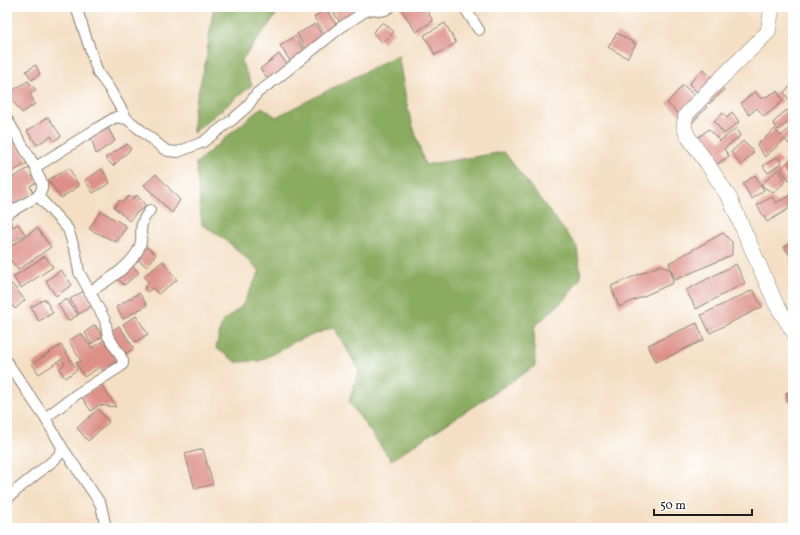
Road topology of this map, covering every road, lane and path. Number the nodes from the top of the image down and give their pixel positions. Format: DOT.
graph roads {
  1 [pos="76,7"];
  2 [pos="390,7"];
  3 [pos="464,7"];
  4 [pos="772,7"];
  5 [pos="479,30"];
  6 [pos="7,119"];
  7 [pos="127,119"];
  8 [pos="36,168"];
  9 [pos="38,196"];
  10 [pos="150,210"];
  11 [pos="7,214"];
  12 [pos="89,292"];
  13 [pos="793,331"];
  14 [pos="7,362"];
  15 [pos="45,418"];
  16 [pos="62,447"];
  17 [pos="7,499"];
  18 [pos="106,528"];
  1 -- 7 [label="street"];
  2 -- 7 [label="street"];
  3 -- 5 [label="street"];
  4 -- 13 [label="street"];
  6 -- 8 [label="street"];
  7 -- 8 [label="street"];
  8 -- 9 [label="street"];
  9 -- 11 [label="street"];
  9 -- 12 [label="street"];
  10 -- 12 [label="street"];
  12 -- 15 [label="street"];
  14 -- 15 [label="street"];
  15 -- 16 [label="street"];
  16 -- 17 [label="street"];
  16 -- 18 [label="street"];
}
